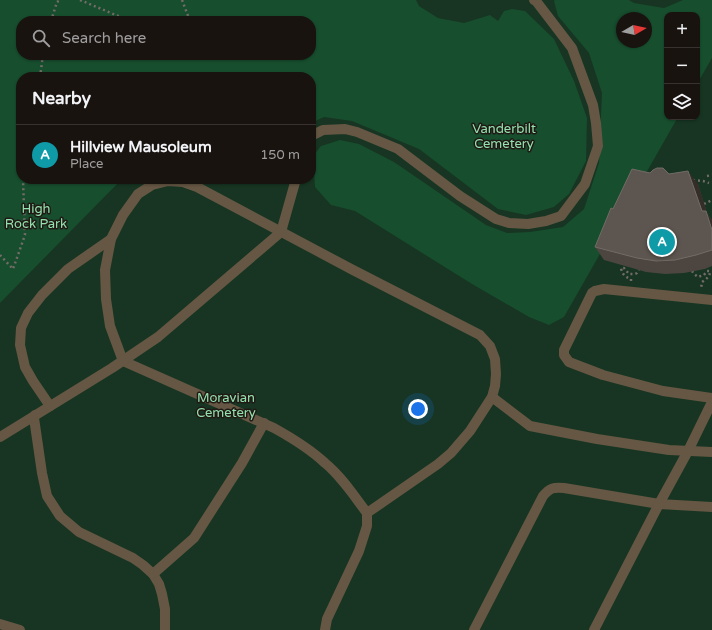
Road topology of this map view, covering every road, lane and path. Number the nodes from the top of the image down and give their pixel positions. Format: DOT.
graph roads {
  1 [pos="60,0"];
  2 [pos="80,0"];
  3 [pos="182,0"];
  4 [pos="536,0"];
  5 [pos="53,16"];
  6 [pos="118,16"];
  7 [pos="188,16"];
  8 [pos="42,60"];
  9 [pos="41,72"];
  10 [pos="316,134"];
  11 [pos="712,175"];
  12 [pos="707,176"];
  13 [pos="690,180"];
  14 [pos="708,183"];
  15 [pos="23,184"];
  16 [pos="156,184"];
  17 [pos="189,184"];
  18 [pos="295,184"];
  19 [pos="712,200"];
  20 [pos="704,204"];
  21 [pos="281,232"];
  22 [pos="111,239"];
  23 [pos="0,255"];
  24 [pos="639,270"];
  25 [pos="692,271"];
  26 [pos="631,279"];
  27 [pos="702,282"];
  28 [pos="712,300"];
  29 [pos="123,361"];
  30 [pos="492,398"];
  31 [pos="712,398"];
  32 [pos="712,402"];
  33 [pos="50,406"];
  34 [pos="35,416"];
  35 [pos="264,423"];
  36 [pos="0,437"];
  37 [pos="688,451"];
  38 [pos="712,452"];
  39 [pos="659,504"];
  40 [pos="712,507"];
  41 [pos="367,513"];
  42 [pos="153,574"];
  43 [pos="0,624"];
  44 [pos="20,630"];
  45 [pos="165,630"];
  46 [pos="325,630"];
  47 [pos="474,630"];
  48 [pos="594,630"];
  1 -- 5 [label="path"];
  2 -- 6 [label="path"];
  3 -- 7 [label="path"];
  4 -- 10 [label="lane"];
  8 -- 9 [label="path"];
  11 -- 12 [label="path"];
  13 -- 14 [label="path"];
  15 -- 23 [label="path"];
  16 -- 22 [label="lane"];
  17 -- 21 [label="lane"];
  18 -- 21 [label="lane"];
  19 -- 20 [label="path"];
  21 -- 29 [label="lane"];
  21 -- 30 [label="lane"];
  22 -- 29 [label="lane"];
  22 -- 33 [label="lane"];
  24 -- 26 [label="path"];
  25 -- 27 [label="path"];
  28 -- 31 [label="lane"];
  29 -- 33 [label="lane"];
  29 -- 35 [label="lane"];
  30 -- 37 [label="lane"];
  30 -- 41 [label="lane"];
  32 -- 37 [label="lane"];
  33 -- 34 [label="lane"];
  34 -- 36 [label="lane"];
  34 -- 42 [label="lane"];
  35 -- 41 [label="lane"];
  35 -- 42 [label="lane"];
  37 -- 38 [label="lane"];
  37 -- 39 [label="lane"];
  39 -- 40 [label="lane"];
  39 -- 47 [label="lane"];
  39 -- 48 [label="lane"];
  41 -- 46 [label="lane"];
  42 -- 45 [label="lane"];
  43 -- 44 [label="lane"];
}
